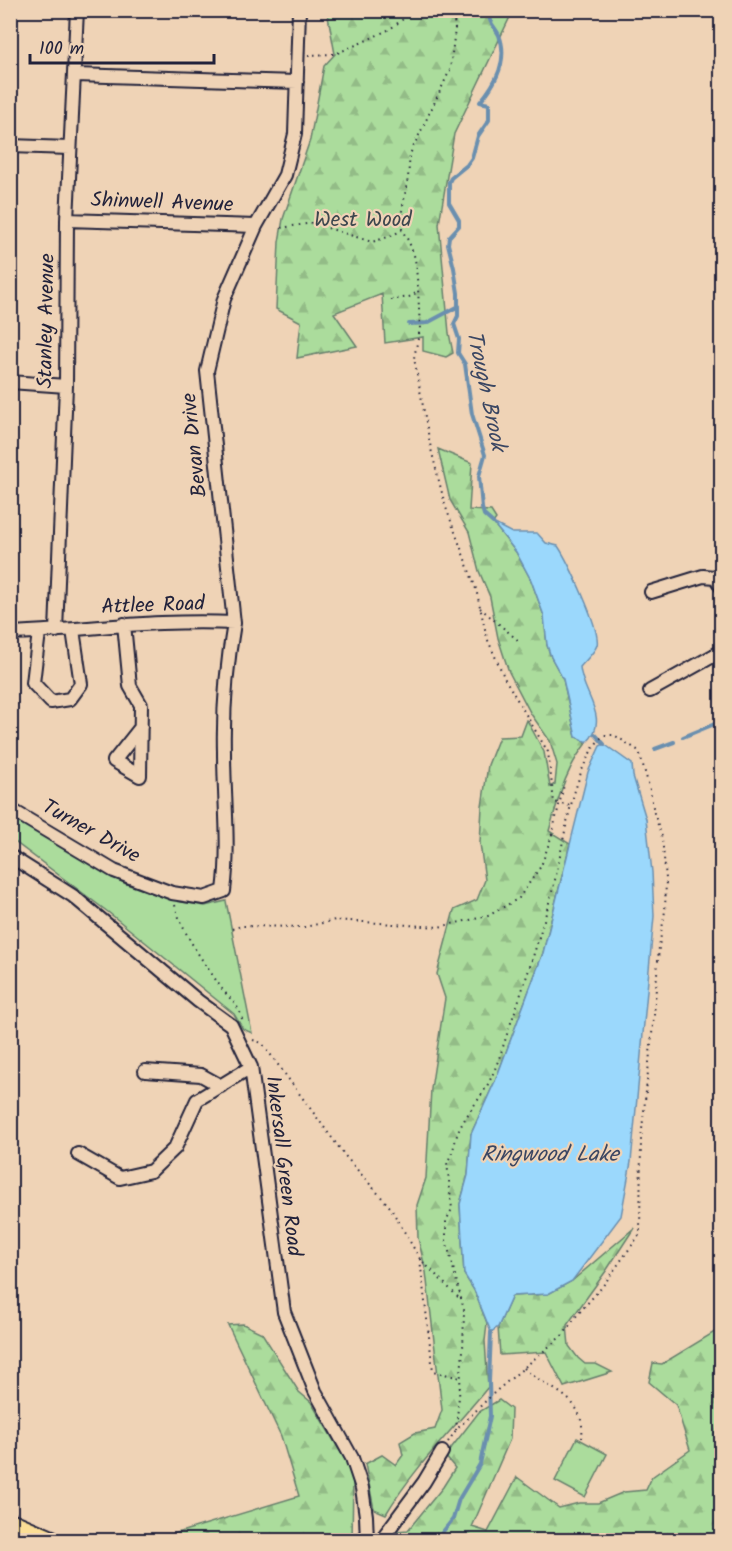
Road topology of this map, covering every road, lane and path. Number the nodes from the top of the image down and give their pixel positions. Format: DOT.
graph roads {
  1 [pos="77,10"];
  2 [pos="299,10"];
  3 [pos="417,10"];
  4 [pos="453,10"];
  5 [pos="411,12"];
  6 [pos="298,55"];
  7 [pos="76,75"];
  8 [pos="297,82"];
  9 [pos="10,146"];
  10 [pos="70,148"];
  11 [pos="67,220"];
  12 [pos="256,226"];
  13 [pos="281,228"];
  14 [pos="402,230"];
  15 [pos="418,292"];
  16 [pos="391,300"];
  17 [pos="10,382"];
  18 [pos="66,386"];
  19 [pos="722,588"];
  20 [pos="651,592"];
  21 [pos="480,608"];
  22 [pos="234,623"];
  23 [pos="124,624"];
  24 [pos="73,630"];
  25 [pos="56,631"];
  26 [pos="39,632"];
  27 [pos="10,633"];
  28 [pos="520,642"];
  29 [pos="722,651"];
  30 [pos="651,691"];
  31 [pos="141,727"];
  32 [pos="564,785"];
  33 [pos="559,803"];
  34 [pos="571,806"];
  35 [pos="10,809"];
  36 [pos="10,856"];
  37 [pos="224,891"];
  38 [pos="172,893"];
  39 [pos="232,929"];
  40 [pos="240,1038"];
  41 [pos="251,1067"];
  42 [pos="145,1071"];
  43 [pos="221,1086"];
  44 [pos="78,1154"];
  45 [pos="420,1258"];
  46 [pos="461,1300"];
  47 [pos="524,1368"];
  48 [pos="460,1378"];
  49 [pos="456,1430"];
  50 [pos="582,1438"];
  51 [pos="442,1452"];
  52 [pos="10,1522"];
  53 [pos="52,1540"];
  54 [pos="367,1540"];
  55 [pos="381,1540"];
  1 -- 7 [label="street, Stanley Avenue"];
  2 -- 6 [label="street, Bevan Drive"];
  3 -- 5 [label="path"];
  4 -- 14 [label="path"];
  5 -- 6 [label="path"];
  6 -- 8 [label="street, Bevan Drive"];
  7 -- 8 [label="street"];
  7 -- 10 [label="street, Stanley Avenue"];
  8 -- 12 [label="street, Bevan Drive"];
  9 -- 10 [label="street"];
  10 -- 11 [label="street, Stanley Avenue"];
  11 -- 12 [label="street, Shinwell Avenue"];
  11 -- 18 [label="street, Stanley Avenue"];
  12 -- 22 [label="street, Bevan Drive"];
  13 -- 14 [label="path"];
  14 -- 15 [label="path"];
  15 -- 16 [label="path"];
  15 -- 21 [label="path"];
  17 -- 18 [label="street"];
  18 -- 25 [label="street, Stanley Avenue"];
  19 -- 20 [label="street"];
  21 -- 28 [label="path"];
  21 -- 33 [label="path"];
  22 -- 23 [label="street, Attlee Road"];
  22 -- 37 [label="street, Bevan Drive"];
  23 -- 24 [label="street, Attlee Road"];
  23 -- 31 [label="street"];
  24 -- 25 [label="street, Attlee Road"];
  24 -- 26 [label="street, Attlee Road"];
  25 -- 26 [label="street, Attlee Road"];
  26 -- 27 [label="street, Attlee Road"];
  29 -- 30 [label="street"];
  32 -- 33 [label="path"];
  33 -- 34 [label="path"];
  33 -- 39 [label="path"];
  34 -- 46 [label="path"];
  34 -- 47 [label="path"];
  35 -- 38 [label="street, Turner Drive"];
  36 -- 40 [label="street, Inkersall Green Road"];
  37 -- 38 [label="street, Turner Drive"];
  38 -- 40 [label="path"];
  40 -- 41 [label="street, Inkersall Green Road"];
  40 -- 45 [label="path"];
  41 -- 43 [label="street"];
  41 -- 54 [label="street, Inkersall Green Road"];
  42 -- 43 [label="street"];
  43 -- 44 [label="street"];
  45 -- 46 [label="path"];
  45 -- 48 [label="path"];
  46 -- 48 [label="path"];
  47 -- 49 [label="path"];
  47 -- 50 [label="path"];
  48 -- 49 [label="path"];
  49 -- 51 [label="path"];
  51 -- 55 [label="street"];
  52 -- 53 [label="highway"];
}
